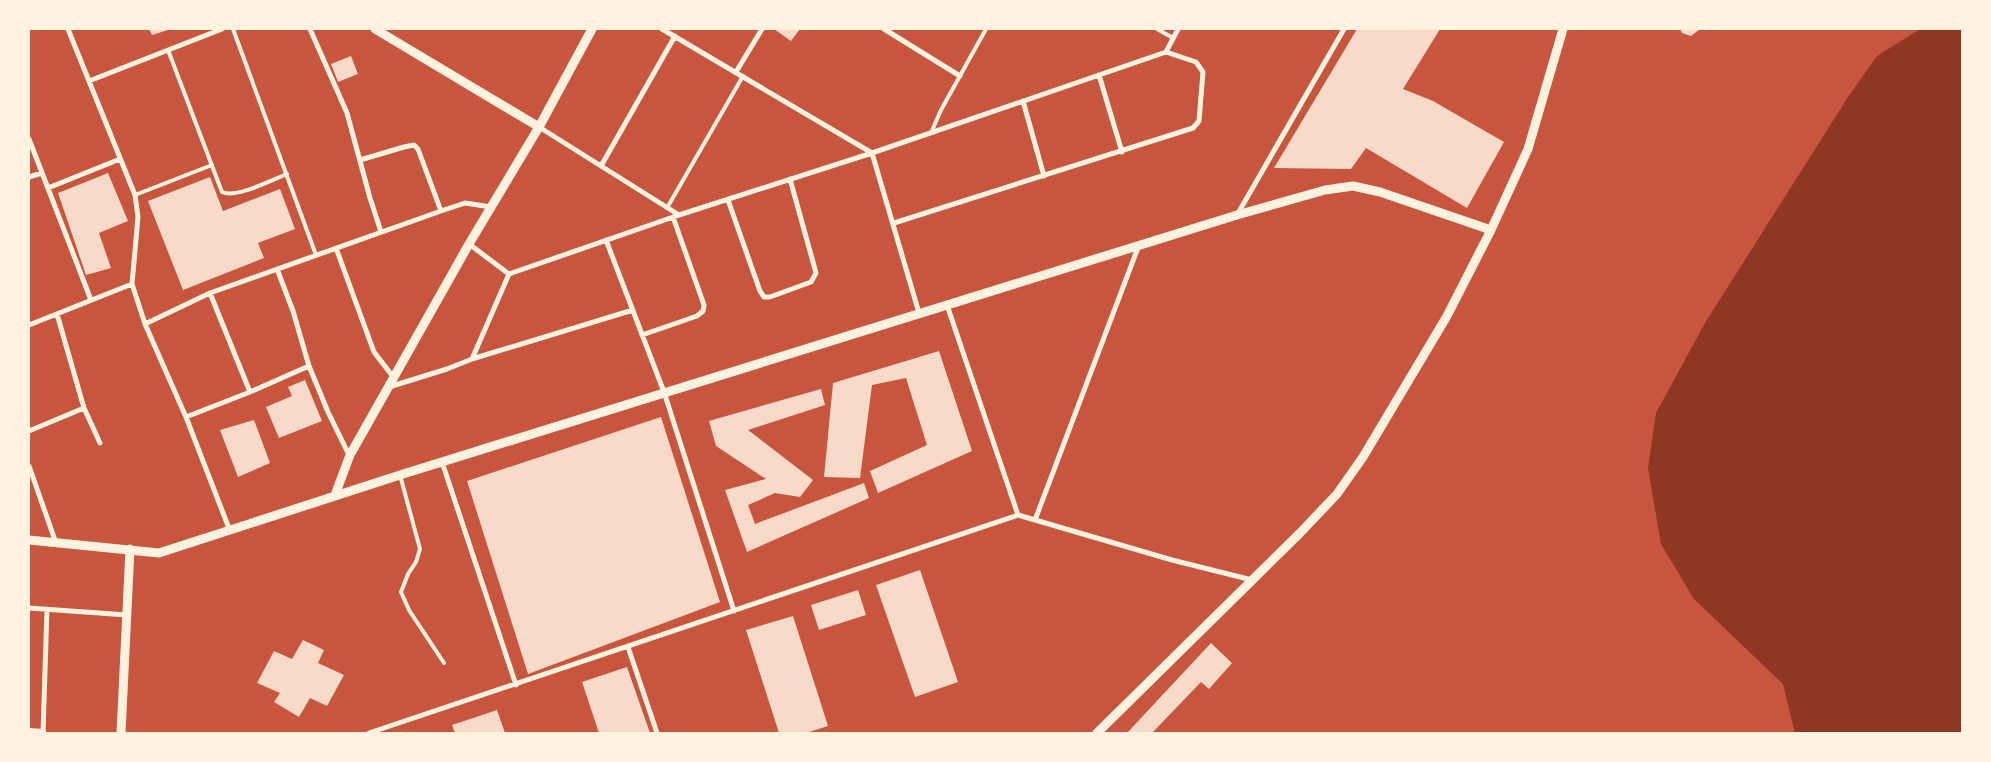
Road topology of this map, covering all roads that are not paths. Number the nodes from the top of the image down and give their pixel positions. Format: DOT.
graph roads {
  1 [pos="68,29"];
  2 [pos="222,29"];
  3 [pos="233,29"];
  4 [pos="310,29"];
  5 [pos="376,29"];
  6 [pos="592,29"];
  7 [pos="662,29"];
  8 [pos="762,29"];
  9 [pos="884,29"];
  10 [pos="986,29"];
  11 [pos="1157,29"];
  12 [pos="1178,29"];
  13 [pos="1344,29"];
  14 [pos="1563,29"];
  15 [pos="675,36"];
  16 [pos="1173,38"];
  17 [pos="168,50"];
  18 [pos="1166,52"];
  19 [pos="736,72"];
  20 [pos="1099,75"];
  21 [pos="743,76"];
  22 [pos="960,76"];
  23 [pos="89,81"];
  24 [pos="1022,102"];
  25 [pos="539,127"];
  26 [pos="930,133"];
  27 [pos="29,139"];
  28 [pos="1122,152"];
  29 [pos="872,153"];
  30 [pos="120,159"];
  31 [pos="360,160"];
  32 [pos="212,165"];
  33 [pos="601,166"];
  34 [pos="42,173"];
  35 [pos="286,174"];
  36 [pos="1044,176"];
  37 [pos="29,177"];
  38 [pos="790,179"];
  39 [pos="48,188"];
  40 [pos="135,195"];
  41 [pos="728,200"];
  42 [pos="492,208"];
  43 [pos="667,208"];
  44 [pos="441,210"];
  45 [pos="1238,215"];
  46 [pos="676,216"];
  47 [pos="894,224"];
  48 [pos="1491,230"];
  49 [pos="381,232"];
  50 [pos="606,240"];
  51 [pos="469,244"];
  52 [pos="1139,245"];
  53 [pos="336,248"];
  54 [pos="316,255"];
  55 [pos="277,269"];
  56 [pos="509,274"];
  57 [pos="132,284"];
  58 [pos="210,293"];
  59 [pos="91,300"];
  60 [pos="947,305"];
  61 [pos="632,310"];
  62 [pos="919,313"];
  63 [pos="57,314"];
  64 [pos="144,324"];
  65 [pos="29,325"];
  66 [pos="642,335"];
  67 [pos="472,358"];
  68 [pos="309,366"];
  69 [pos="394,379"];
  70 [pos="389,387"];
  71 [pos="250,392"];
  72 [pos="664,392"];
  73 [pos="84,408"];
  74 [pos="186,416"];
  75 [pos="29,431"];
  76 [pos="100,443"];
  77 [pos="350,455"];
  78 [pos="442,462"];
  79 [pos="29,466"];
  80 [pos="400,475"];
  81 [pos="335,495"];
  82 [pos="1018,516"];
  83 [pos="1035,520"];
  84 [pos="230,531"];
  85 [pos="29,540"];
  86 [pos="56,543"];
  87 [pos="130,549"];
  88 [pos="1252,580"];
  89 [pos="29,608"];
  90 [pos="48,610"];
  91 [pos="734,612"];
  92 [pos="127,615"];
  93 [pos="628,647"];
  94 [pos="444,663"];
  95 [pos="516,685"];
  96 [pos="29,730"];
  97 [pos="44,732"];
  98 [pos="121,733"];
  99 [pos="369,733"];
  100 [pos="656,733"];
  101 [pos="1096,733"];
  1 -- 23 [label="street"];
  2 -- 17 [label="street"];
  3 -- 35 [label="lane"];
  4 -- 31 [label="street"];
  5 -- 25 [label="street"];
  6 -- 25 [label="street"];
  7 -- 15 [label="street"];
  8 -- 19 [label="street"];
  9 -- 22 [label="street"];
  10 -- 22 [label="lane"];
  11 -- 16 [label="lane"];
  12 -- 16 [label="street"];
  13 -- 45 [label="street"];
  14 -- 48 [label="street"];
  15 -- 19 [label="street"];
  15 -- 33 [label="street"];
  16 -- 18 [label="street"];
  17 -- 23 [label="street"];
  17 -- 32 [label="lane"];
  18 -- 20 [label="street"];
  18 -- 28 [label="street"];
  19 -- 21 [label="street"];
  20 -- 24 [label="street"];
  20 -- 28 [label="street"];
  21 -- 29 [label="street"];
  21 -- 43 [label="lane"];
  22 -- 26 [label="lane"];
  23 -- 30 [label="street"];
  24 -- 26 [label="street"];
  24 -- 36 [label="street"];
  25 -- 33 [label="street"];
  25 -- 42 [label="street"];
  26 -- 29 [label="street"];
  27 -- 34 [label="street"];
  28 -- 36 [label="street"];
  29 -- 38 [label="street"];
  29 -- 47 [label="street"];
  30 -- 39 [label="street"];
  30 -- 40 [label="street"];
  31 -- 44 [label="street"];
  31 -- 49 [label="street"];
  32 -- 35 [label="lane"];
  32 -- 40 [label="lane"];
  33 -- 43 [label="street"];
  34 -- 37 [label="street"];
  34 -- 39 [label="street"];
  35 -- 54 [label="lane"];
  36 -- 47 [label="street"];
  38 -- 41 [label="street"];
  38 -- 41 [label="street"];
  39 -- 59 [label="street"];
  40 -- 57 [label="street"];
  41 -- 46 [label="street"];
  42 -- 44 [label="street"];
  42 -- 51 [label="street"];
  43 -- 46 [label="street"];
  44 -- 49 [label="street"];
  45 -- 48 [label="street"];
  45 -- 52 [label="street"];
  46 -- 50 [label="street"];
  46 -- 66 [label="street"];
  47 -- 62 [label="street"];
  48 -- 88 [label="street"];
  49 -- 53 [label="street"];
  50 -- 56 [label="street"];
  50 -- 61 [label="street"];
  51 -- 56 [label="street"];
  51 -- 69 [label="street"];
  52 -- 60 [label="street"];
  52 -- 83 [label="street"];
  53 -- 54 [label="street"];
  53 -- 69 [label="street"];
  54 -- 55 [label="street"];
  55 -- 58 [label="street"];
  55 -- 68 [label="street"];
  56 -- 67 [label="street"];
  57 -- 59 [label="street"];
  57 -- 64 [label="street"];
  58 -- 64 [label="street"];
  58 -- 71 [label="street"];
  59 -- 63 [label="street"];
  60 -- 62 [label="street"];
  60 -- 82 [label="street"];
  61 -- 66 [label="street"];
  61 -- 67 [label="street"];
  62 -- 72 [label="street"];
  63 -- 65 [label="street"];
  63 -- 73 [label="street"];
  64 -- 74 [label="street"];
  66 -- 72 [label="street"];
  67 -- 70 [label="street"];
  68 -- 71 [label="street"];
  68 -- 77 [label="street"];
  69 -- 70 [label="street"];
  70 -- 77 [label="street"];
  71 -- 74 [label="street"];
  72 -- 78 [label="street"];
  72 -- 91 [label="street"];
  73 -- 75 [label="street"];
  73 -- 76 [label="street"];
  74 -- 84 [label="street"];
  77 -- 81 [label="street"];
  78 -- 80 [label="street"];
  78 -- 95 [label="street"];
  79 -- 86 [label="street"];
  80 -- 81 [label="street"];
  80 -- 94 [label="lane"];
  81 -- 84 [label="street"];
  82 -- 83 [label="street"];
  82 -- 91 [label="street"];
  83 -- 88 [label="street"];
  84 -- 87 [label="street"];
  85 -- 86 [label="street"];
  86 -- 87 [label="street"];
  87 -- 92 [label="street"];
  88 -- 101 [label="street"];
  89 -- 90 [label="street"];
  90 -- 92 [label="street"];
  90 -- 97 [label="street"];
  91 -- 93 [label="street"];
  92 -- 98 [label="street"];
  93 -- 95 [label="street"];
  93 -- 100 [label="street"];
  95 -- 99 [label="street"];
  96 -- 97 [label="lane"];
}
